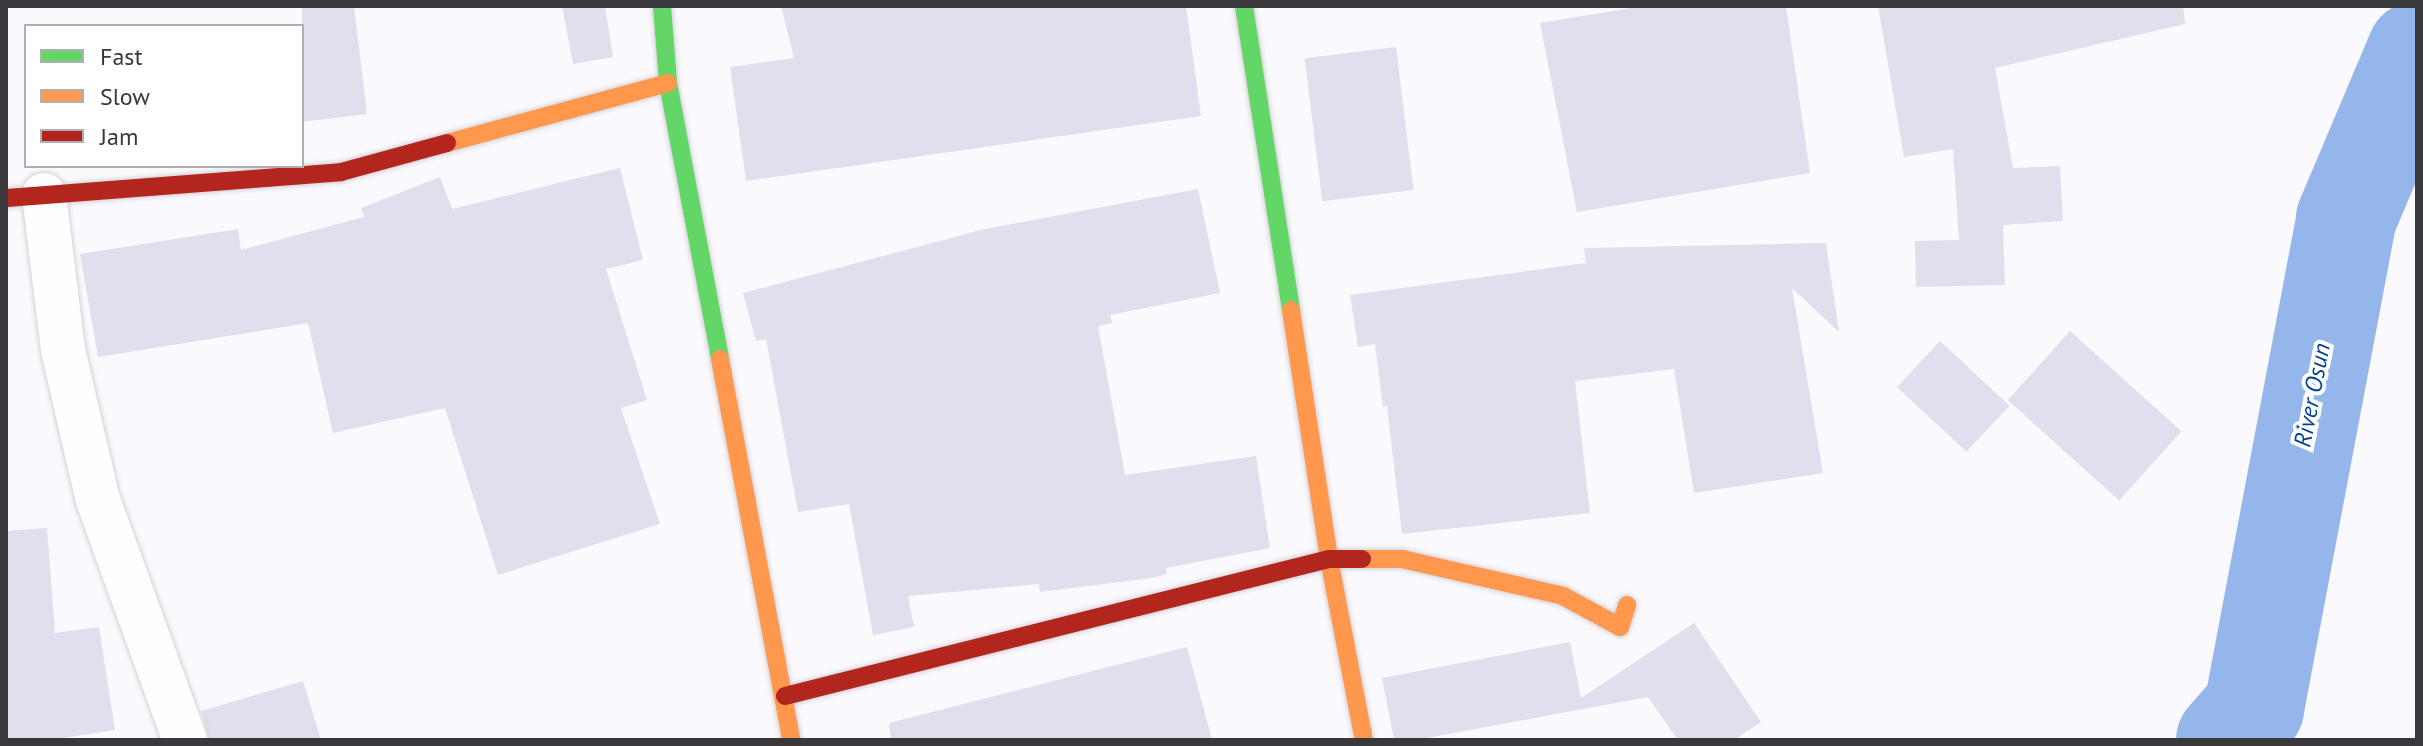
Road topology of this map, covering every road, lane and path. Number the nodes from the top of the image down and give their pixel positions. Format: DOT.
graph roads {
  1 [pos="662,6"];
  2 [pos="1244,6"];
  3 [pos="668,83"];
  4 [pos="25,197"];
  5 [pos="1329,559"];
  6 [pos="1627,605"];
  7 [pos="785,696"];
  8 [pos="185,740"];
  9 [pos="791,740"];
  10 [pos="1364,740"];
  1 -- 3 [label="street"];
  2 -- 5 [label="street"];
  3 -- 4 [label="street"];
  3 -- 7 [label="street"];
  4 -- 8 [label="street"];
  5 -- 6 [label="street"];
  5 -- 7 [label="street"];
  5 -- 10 [label="street"];
  7 -- 9 [label="street"];
}
